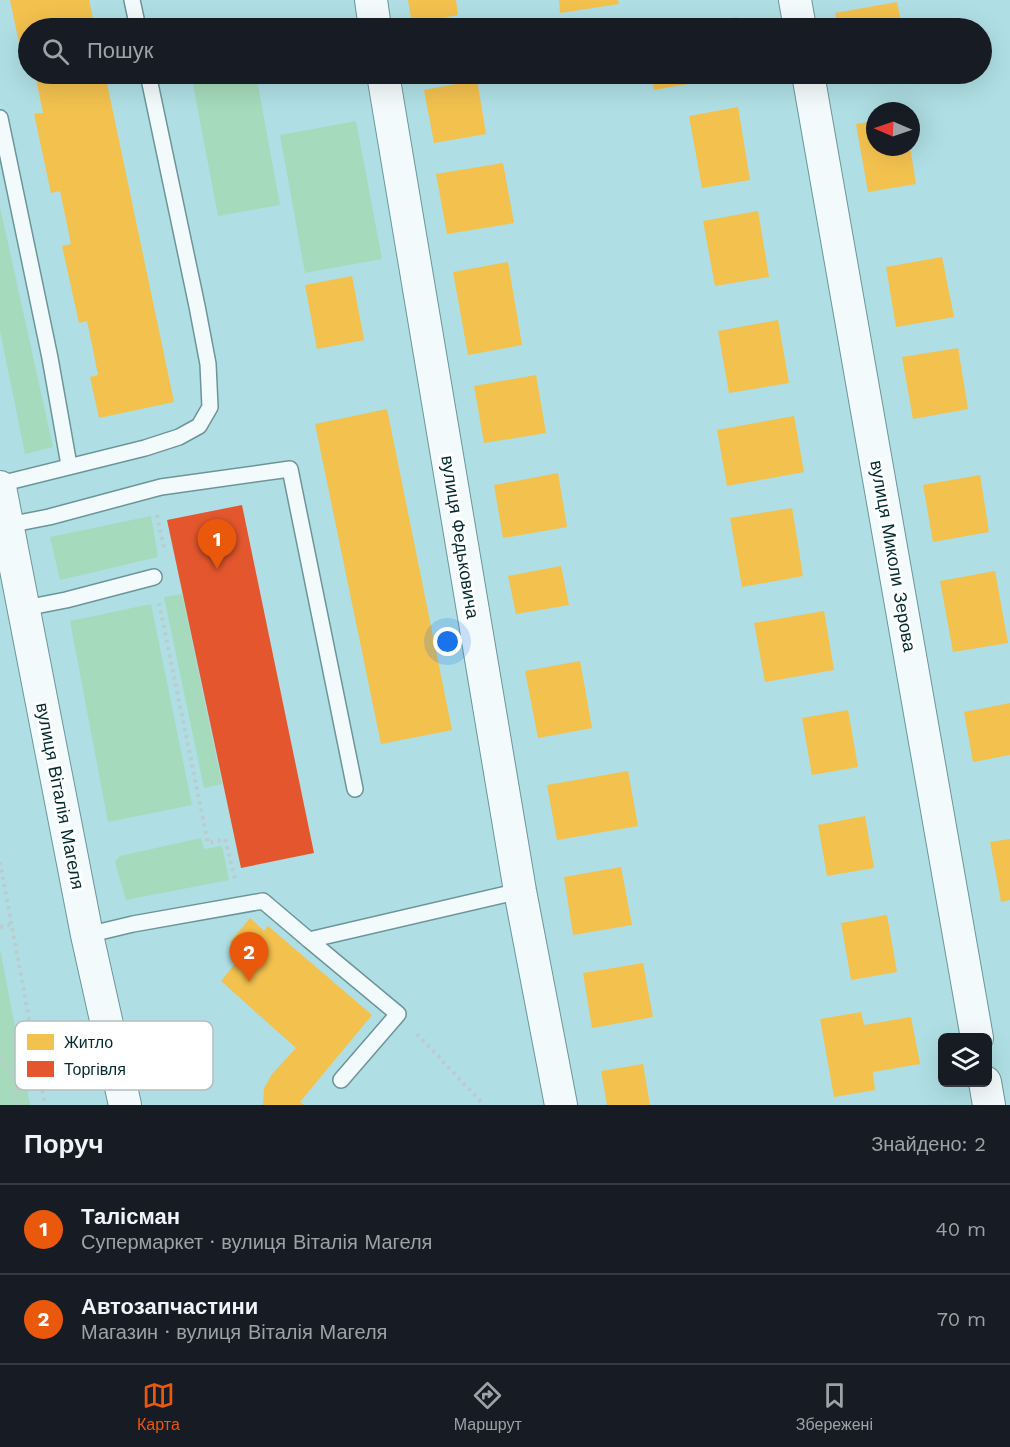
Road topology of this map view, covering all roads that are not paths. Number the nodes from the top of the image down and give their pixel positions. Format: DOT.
graph roads {
  1 [pos="132,0"];
  2 [pos="371,0"];
  3 [pos="795,0"];
  4 [pos="136,18"];
  5 [pos="374,18"];
  6 [pos="798,18"];
  7 [pos="150,84"];
  8 [pos="385,84"];
  9 [pos="810,84"];
  10 [pos="0,118"];
  11 [pos="69,465"];
  12 [pos="0,485"];
  13 [pos="8,525"];
  14 [pos="154,577"];
  15 [pos="25,608"];
  16 [pos="355,789"];
  17 [pos="520,891"];
  18 [pos="87,935"];
  19 [pos="309,940"];
  20 [pos="106,1021"];
  21 [pos="976,1033"];
  22 [pos="341,1080"];
  23 [pos="986,1087"];
  24 [pos="122,1090"];
  25 [pos="125,1105"];
  26 [pos="561,1105"];
  27 [pos="989,1105"];
  1 -- 4 [label="lane"];
  2 -- 5 [label="street"];
  3 -- 6 [label="street"];
  7 -- 11 [label="lane"];
  8 -- 17 [label="street, вулиця Федьковича"];
  9 -- 21 [label="street, вулиця Миколи Зерова"];
  10 -- 11 [label="lane"];
  11 -- 12 [label="lane"];
  12 -- 13 [label="street, вулиця Віталія Магеля"];
  13 -- 15 [label="street, вулиця Віталія Магеля"];
  13 -- 16 [label="lane"];
  14 -- 15 [label="lane"];
  15 -- 18 [label="street, вулиця Віталія Магеля"];
  17 -- 19 [label="lane"];
  17 -- 26 [label="street, вулиця Федьковича"];
  18 -- 19 [label="lane"];
  18 -- 20 [label="street, вулиця Віталія Магеля"];
  19 -- 22 [label="lane"];
  23 -- 27 [label="street"];
  24 -- 25 [label="street, вулиця Віталія Магеля"];
}
